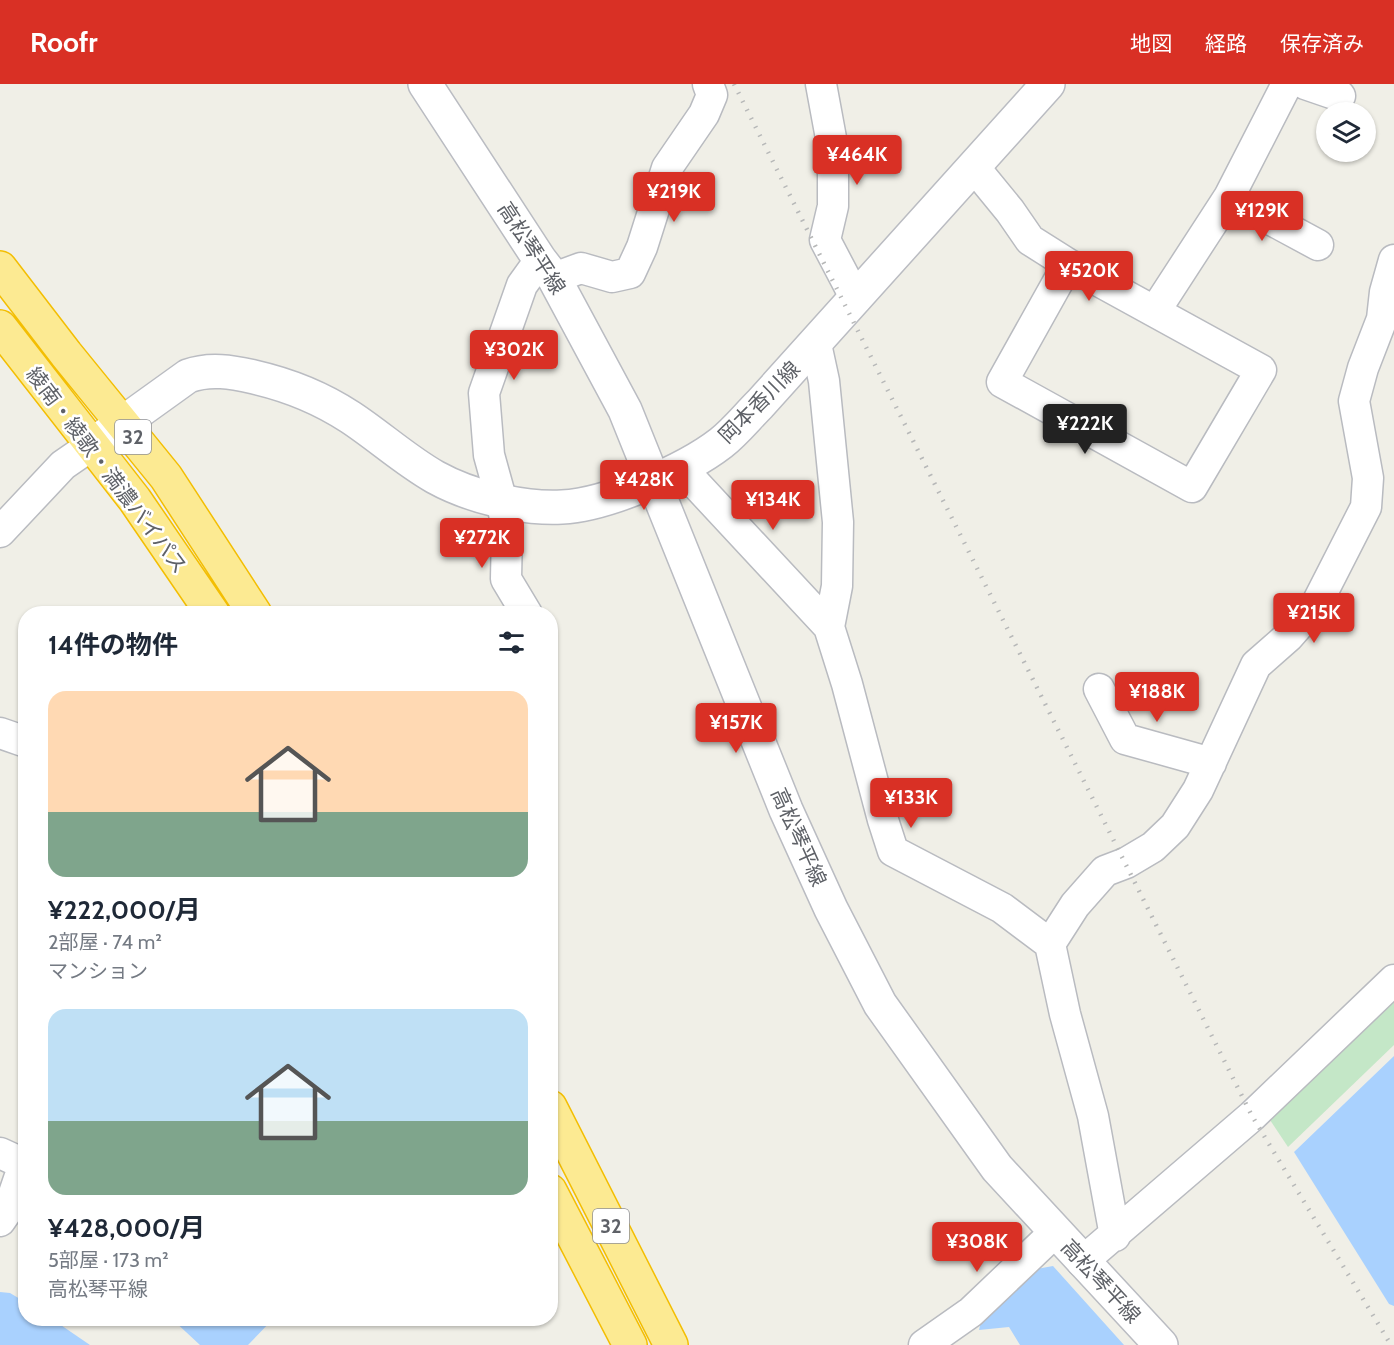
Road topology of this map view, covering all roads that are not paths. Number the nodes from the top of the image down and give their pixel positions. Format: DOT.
graph roads {
  1 [pos="425,84"];
  2 [pos="708,84"];
  3 [pos="821,84"];
  4 [pos="1048,84"];
  5 [pos="1287,84"];
  6 [pos="1305,84"];
  7 [pos="1340,96"];
  8 [pos="974,167"];
  9 [pos="1229,197"];
  10 [pos="1318,245"];
  11 [pos="1394,260"];
  12 [pos="1068,264"];
  13 [pos="0,268"];
  14 [pos="547,269"];
  15 [pos="856,299"];
  16 [pos="1155,311"];
  17 [pos="0,327"];
  18 [pos="816,344"];
  19 [pos="122,422"];
  20 [pos="92,445"];
  21 [pos="667,474"];
  22 [pos="502,502"];
  23 [pos="0,532"];
  24 [pos="208,606"];
  25 [pos="250,606"];
  26 [pos="522,606"];
  27 [pos="830,627"];
  28 [pos="1099,689"];
  29 [pos="0,733"];
  30 [pos="18,739"];
  31 [pos="1211,763"];
  32 [pos="1050,944"];
  33 [pos="1394,980"];
  34 [pos="558,1123"];
  35 [pos="17,1161"];
  36 [pos="558,1206"];
  37 [pos="0,1221"];
  38 [pos="1055,1232"];
  39 [pos="1114,1236"];
  40 [pos="1082,1262"];
  41 [pos="630,1345"];
  42 [pos="672,1345"];
  43 [pos="924,1345"];
  44 [pos="1161,1345"];
  1 -- 14 [label="main road, 高松琴平線"];
  2 -- 14 [label="street"];
  3 -- 15 [label="street"];
  4 -- 8 [label="main road, 岡本香川線"];
  5 -- 9 [label="street"];
  6 -- 7 [label="street"];
  8 -- 12 [label="street"];
  8 -- 15 [label="main road, 岡本香川線"];
  9 -- 10 [label="street"];
  9 -- 16 [label="street"];
  11 -- 31 [label="street"];
  12 -- 16 [label="street"];
  12 -- 16 [label="street"];
  13 -- 19 [label="highway, 綾南・綾歌・満濃バイパス / 32"];
  14 -- 21 [label="main road, 高松琴平線"];
  14 -- 22 [label="street"];
  15 -- 18 [label="main road, 岡本香川線"];
  17 -- 20 [label="highway, 綾南・綾歌・満濃バイパス / 32"];
  18 -- 21 [label="main road, 岡本香川線"];
  18 -- 27 [label="street"];
  19 -- 20 [label="main road, 岡本香川線"];
  19 -- 22 [label="main road, 岡本香川線"];
  19 -- 25 [label="highway, 綾南・綾歌・満濃バイパス / 32"];
  20 -- 23 [label="street"];
  20 -- 24 [label="highway, 綾南・綾歌・満濃バイパス / 32"];
  21 -- 22 [label="main road, 岡本香川線"];
  21 -- 27 [label="street"];
  21 -- 38 [label="main road, 高松琴平線"];
  22 -- 26 [label="street"];
  27 -- 32 [label="street"];
  28 -- 31 [label="street"];
  29 -- 30 [label="street"];
  31 -- 32 [label="street"];
  32 -- 39 [label="street"];
  33 -- 39 [label="street"];
  34 -- 42 [label="highway, 32"];
  35 -- 37 [label="street"];
  36 -- 41 [label="highway, 32"];
  38 -- 40 [label="main road, 高松琴平線"];
  38 -- 43 [label="street"];
  39 -- 40 [label="street"];
  40 -- 44 [label="main road, 高松琴平線"];
}
